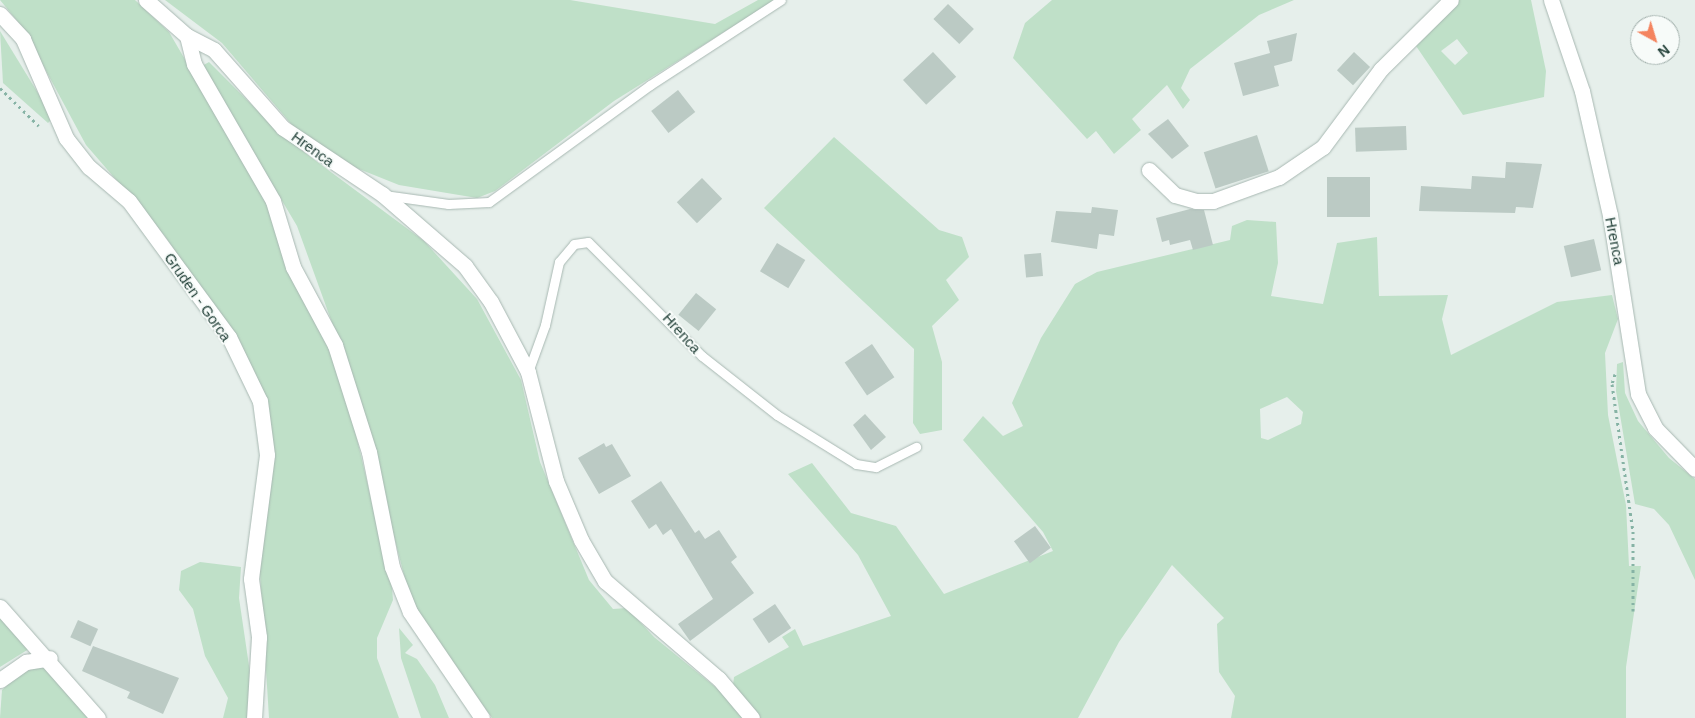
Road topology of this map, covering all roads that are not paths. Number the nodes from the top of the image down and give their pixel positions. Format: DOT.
graph roads {
  1 [pos="146,0"];
  2 [pos="781,0"];
  3 [pos="1451,0"];
  4 [pos="1552,0"];
  5 [pos="0,14"];
  6 [pos="188,36"];
  7 [pos="1149,170"];
  8 [pos="382,194"];
  9 [pos="528,372"];
  10 [pos="916,447"];
  11 [pos="1695,469"];
  12 [pos="0,607"];
  13 [pos="50,658"];
  14 [pos="0,680"];
  15 [pos="98,718"];
  16 [pos="254,718"];
  17 [pos="482,718"];
  18 [pos="752,718"];
  1 -- 6 [label="street, Hrenca"];
  2 -- 8 [label="lane"];
  3 -- 7 [label="street"];
  4 -- 11 [label="street, Hrenca"];
  5 -- 16 [label="street, Gruden - Gorca"];
  6 -- 8 [label="street, Hrenca"];
  6 -- 17 [label="street"];
  8 -- 9 [label="street, Hrenca"];
  9 -- 10 [label="lane, Hrenca"];
  9 -- 18 [label="street, Hrenca"];
  12 -- 13 [label="street"];
  13 -- 14 [label="street"];
  13 -- 15 [label="street"];
}
